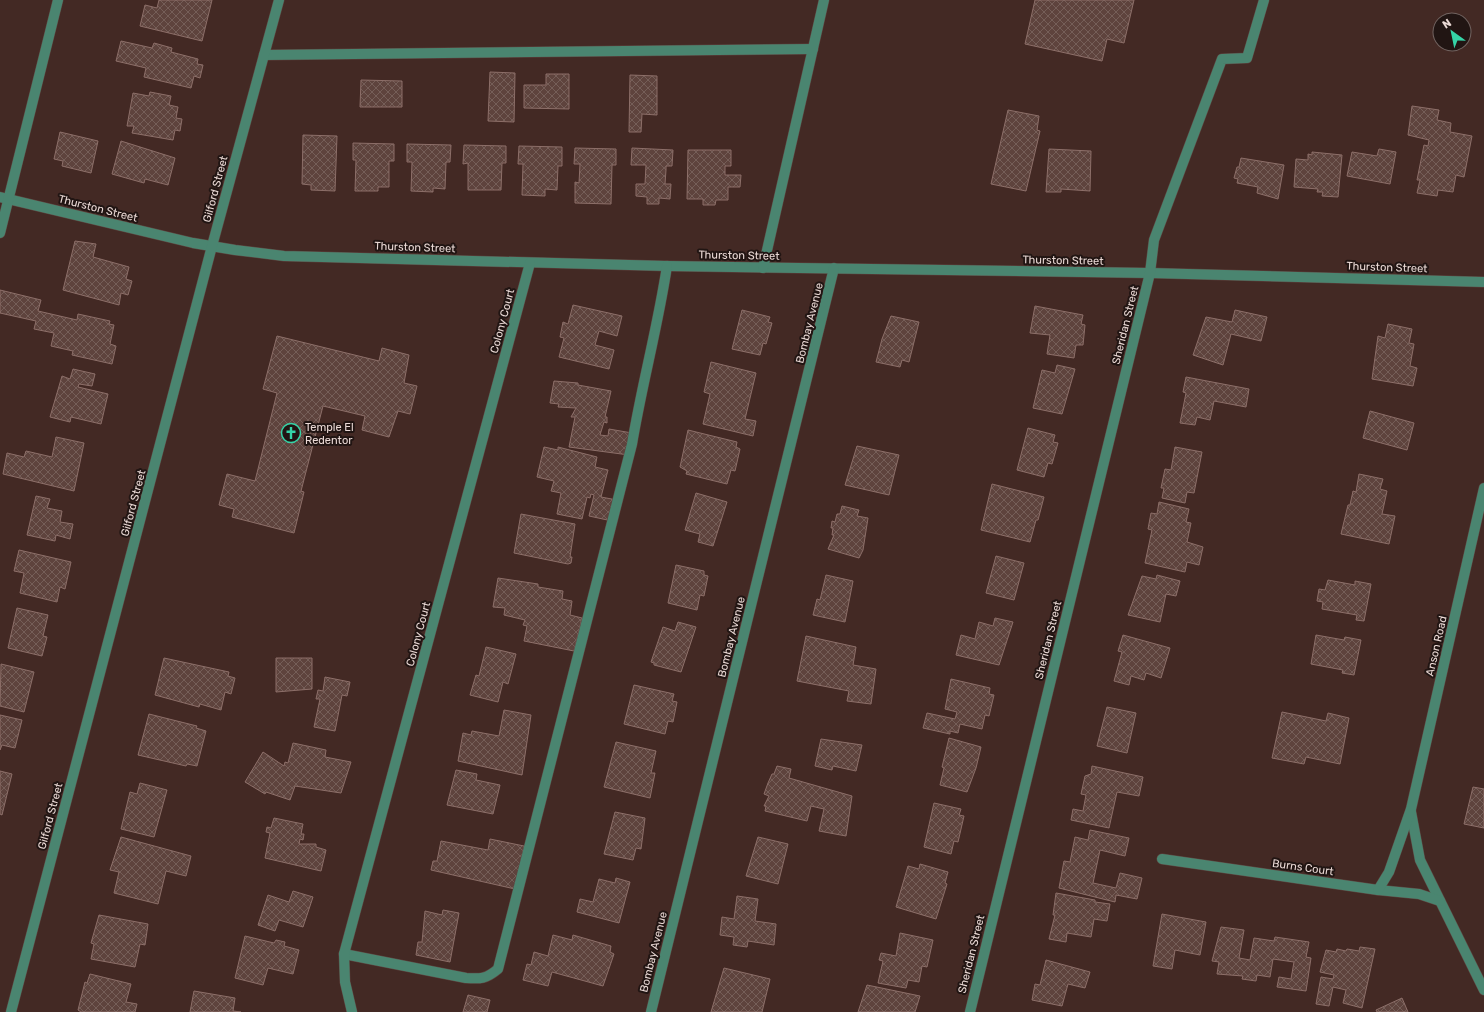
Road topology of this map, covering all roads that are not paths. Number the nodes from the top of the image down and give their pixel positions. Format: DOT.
graph roads {
  1 [pos="58,0"];
  2 [pos="279,0"];
  3 [pos="824,0"];
  4 [pos="1264,0"];
  5 [pos="813,49"];
  6 [pos="264,55"];
  7 [pos="4,198"];
  8 [pos="0,233"];
  9 [pos="212,246"];
  10 [pos="530,263"];
  11 [pos="667,266"];
  12 [pos="763,268"];
  13 [pos="834,268"];
  14 [pos="1150,273"];
  15 [pos="1484,282"];
  16 [pos="1484,488"];
  17 [pos="1411,810"];
  18 [pos="1162,859"];
  19 [pos="1378,890"];
  20 [pos="1440,901"];
  21 [pos="344,954"];
  22 [pos="1484,990"];
  23 [pos="11,1012"];
  24 [pos="352,1012"];
  25 [pos="651,1012"];
  26 [pos="970,1012"];
  1 -- 7 [label="street"];
  2 -- 6 [label="street, Gilford Street"];
  3 -- 5 [label="street"];
  4 -- 14 [label="street, Sheridan Street"];
  5 -- 6 [label="street"];
  5 -- 12 [label="street"];
  6 -- 9 [label="street, Gilford Street"];
  7 -- 8 [label="street"];
  7 -- 9 [label="street, Thurston Street"];
  9 -- 10 [label="street, Thurston Street"];
  9 -- 23 [label="street, Gilford Street"];
  10 -- 11 [label="street, Thurston Street"];
  10 -- 21 [label="street, Colony Court"];
  11 -- 12 [label="street, Thurston Street"];
  11 -- 21 [label="street"];
  12 -- 13 [label="street, Thurston Street"];
  13 -- 14 [label="street, Thurston Street"];
  13 -- 25 [label="street, Bombay Avenue"];
  14 -- 15 [label="street, Thurston Street"];
  14 -- 26 [label="street, Sheridan Street"];
  16 -- 17 [label="street, Anson Road"];
  17 -- 19 [label="street, Anson Road"];
  17 -- 20 [label="street, Anson Road"];
  18 -- 19 [label="street, Burns Court"];
  19 -- 20 [label="street, Burns Court"];
  20 -- 22 [label="street, Anson Road"];
  21 -- 24 [label="street, Colony Court"];
}
